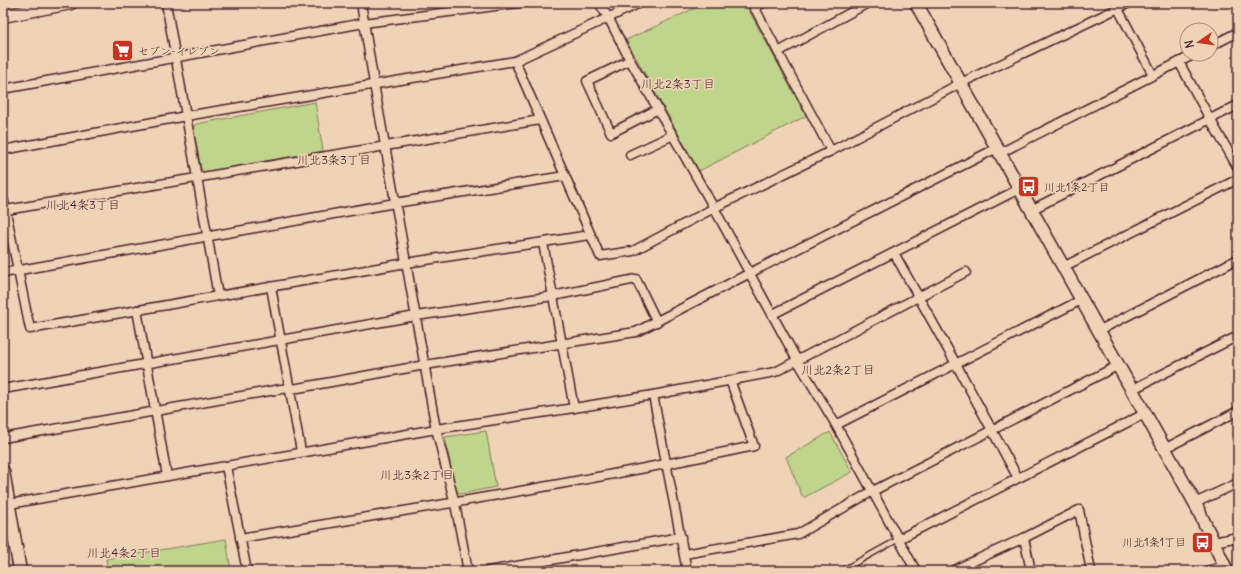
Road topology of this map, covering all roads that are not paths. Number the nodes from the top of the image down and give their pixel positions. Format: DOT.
graph roads {
  1 [pos="71,3"];
  2 [pos="166,3"];
  3 [pos="361,3"];
  4 [pos="518,3"];
  5 [pos="599,3"];
  6 [pos="640,3"];
  7 [pos="763,3"];
  8 [pos="868,3"];
  9 [pos="916,3"];
  10 [pos="1129,3"];
  11 [pos="753,5"];
  12 [pos="1116,6"];
  13 [pos="3,16"];
  14 [pos="608,17"];
  15 [pos="364,22"];
  16 [pos="1238,32"];
  17 [pos="1219,42"];
  18 [pos="778,52"];
  19 [pos="176,57"];
  20 [pos="630,60"];
  21 [pos="515,61"];
  22 [pos="1179,62"];
  23 [pos="1153,75"];
  24 [pos="961,83"];
  25 [pos="374,84"];
  26 [pos="3,89"];
  27 [pos="1238,105"];
  28 [pos="658,109"];
  29 [pos="186,116"];
  30 [pos="1210,119"];
  31 [pos="540,120"];
  32 [pos="672,135"];
  33 [pos="385,147"];
  34 [pos="3,150"];
  35 [pos="831,151"];
  36 [pos="998,151"];
  37 [pos="630,155"];
  38 [pos="1238,168"];
  39 [pos="565,176"];
  40 [pos="197,177"];
  41 [pos="1238,179"];
  42 [pos="1019,189"];
  43 [pos="3,197"];
  44 [pos="396,203"];
  45 [pos="714,208"];
  46 [pos="6,210"];
  47 [pos="1031,210"];
  48 [pos="590,234"];
  49 [pos="208,236"];
  50 [pos="543,243"];
  51 [pos="894,253"];
  52 [pos="1238,259"];
  53 [pos="406,263"];
  54 [pos="1063,268"];
  55 [pos="18,270"];
  56 [pos="966,272"];
  57 [pos="3,273"];
  58 [pos="750,273"];
  59 [pos="272,287"];
  60 [pos="218,296"];
  61 [pos="553,296"];
  62 [pos="918,298"];
  63 [pos="1081,300"];
  64 [pos="137,310"];
  65 [pos="773,314"];
  66 [pos="416,316"];
  67 [pos="657,322"];
  68 [pos="1098,331"];
  69 [pos="1238,336"];
  70 [pos="282,340"];
  71 [pos="562,344"];
  72 [pos="797,360"];
  73 [pos="147,364"];
  74 [pos="956,364"];
  75 [pos="425,365"];
  76 [pos="1118,366"];
  77 [pos="730,380"];
  78 [pos="290,388"];
  79 [pos="3,389"];
  80 [pos="1131,390"];
  81 [pos="653,395"];
  82 [pos="574,408"];
  83 [pos="156,411"];
  84 [pos="1238,411"];
  85 [pos="1144,414"];
  86 [pos="836,425"];
  87 [pos="436,428"];
  88 [pos="992,431"];
  89 [pos="3,438"];
  90 [pos="1164,449"];
  91 [pos="301,451"];
  92 [pos="666,465"];
  93 [pos="226,466"];
  94 [pos="3,471"];
  95 [pos="167,476"];
  96 [pos="1018,478"];
  97 [pos="1238,483"];
  98 [pos="871,492"];
  99 [pos="1195,503"];
  100 [pos="9,504"];
  101 [pos="455,504"];
  102 [pos="681,537"];
  103 [pos="1238,537"];
  104 [pos="240,538"];
  105 [pos="1024,538"];
  106 [pos="899,539"];
  107 [pos="1214,542"];
  108 [pos="684,554"];
  109 [pos="1226,569"];
  110 [pos="20,571"];
  111 [pos="247,571"];
  112 [pos="468,571"];
  113 [pos="488,571"];
  114 [pos="687,571"];
  115 [pos="841,571"];
  116 [pos="916,571"];
  117 [pos="952,571"];
  118 [pos="1032,571"];
  119 [pos="1091,571"];
  120 [pos="1206,571"];
  1 -- 13 [label="street"];
  2 -- 19 [label="street"];
  3 -- 15 [label="street"];
  4 -- 15 [label="street"];
  5 -- 14 [label="street"];
  6 -- 14 [label="street"];
  7 -- 11 [label="street"];
  8 -- 18 [label="street"];
  9 -- 24 [label="street"];
  10 -- 12 [label="street"];
  11 -- 18 [label="street"];
  12 -- 23 [label="street"];
  12 -- 24 [label="street"];
  14 -- 20 [label="street"];
  14 -- 21 [label="street"];
  15 -- 19 [label="street"];
  15 -- 25 [label="street"];
  16 -- 17 [label="street"];
  18 -- 35 [label="street"];
  19 -- 26 [label="street"];
  19 -- 29 [label="street"];
  20 -- 28 [label="street"];
  20 -- 28 [label="street"];
  21 -- 25 [label="street"];
  21 -- 31 [label="street"];
  22 -- 23 [label="street"];
  22 -- 30 [label="street"];
  23 -- 36 [label="street"];
  24 -- 35 [label="street"];
  24 -- 36 [label="street"];
  25 -- 29 [label="street"];
  25 -- 33 [label="street"];
  27 -- 30 [label="street"];
  28 -- 32 [label="street"];
  29 -- 34 [label="street"];
  29 -- 40 [label="street"];
  30 -- 38 [label="street"];
  30 -- 47 [label="street"];
  31 -- 33 [label="street"];
  31 -- 39 [label="street"];
  32 -- 37 [label="street"];
  32 -- 45 [label="street"];
  33 -- 40 [label="street"];
  33 -- 44 [label="street"];
  35 -- 45 [label="street"];
  36 -- 42 [label="street"];
  36 -- 58 [label="street"];
  39 -- 44 [label="street"];
  39 -- 48 [label="street"];
  40 -- 46 [label="street"];
  40 -- 49 [label="street"];
  41 -- 54 [label="street"];
  42 -- 47 [label="street"];
  42 -- 51 [label="street"];
  43 -- 46 [label="street"];
  44 -- 49 [label="street"];
  44 -- 53 [label="street"];
  45 -- 48 [label="street"];
  45 -- 58 [label="street"];
  46 -- 55 [label="street"];
  47 -- 54 [label="street"];
  48 -- 50 [label="street"];
  49 -- 55 [label="street"];
  49 -- 60 [label="street"];
  50 -- 53 [label="street"];
  50 -- 61 [label="street"];
  51 -- 62 [label="street"];
  51 -- 65 [label="street"];
  52 -- 68 [label="street"];
  53 -- 59 [label="street"];
  53 -- 66 [label="street"];
  54 -- 63 [label="street"];
  55 -- 57 [label="street"];
  55 -- 64 [label="street"];
  56 -- 62 [label="street"];
  58 -- 65 [label="street"];
  58 -- 67 [label="street"];
  59 -- 60 [label="street"];
  59 -- 70 [label="street"];
  60 -- 64 [label="street"];
  61 -- 66 [label="street"];
  61 -- 67 [label="street"];
  61 -- 71 [label="street"];
  62 -- 72 [label="street"];
  62 -- 74 [label="street"];
  63 -- 68 [label="street"];
  63 -- 74 [label="street"];
  64 -- 73 [label="street"];
  65 -- 72 [label="street"];
  66 -- 70 [label="street"];
  66 -- 75 [label="street"];
  67 -- 71 [label="street"];
  68 -- 76 [label="street"];
  69 -- 80 [label="street"];
  70 -- 73 [label="street"];
  70 -- 78 [label="street"];
  71 -- 75 [label="street"];
  71 -- 82 [label="street"];
  72 -- 77 [label="street"];
  72 -- 86 [label="street"];
  73 -- 79 [label="street"];
  73 -- 83 [label="street"];
  74 -- 86 [label="street"];
  74 -- 88 [label="street"];
  75 -- 78 [label="street"];
  75 -- 87 [label="street"];
  76 -- 80 [label="street"];
  76 -- 88 [label="street"];
  77 -- 81 [label="street"];
  77 -- 92 [label="street"];
  78 -- 83 [label="street"];
  78 -- 91 [label="street"];
  80 -- 85 [label="street"];
  81 -- 82 [label="street"];
  81 -- 92 [label="street"];
  82 -- 87 [label="street"];
  83 -- 89 [label="street"];
  83 -- 95 [label="street"];
  84 -- 90 [label="street"];
  85 -- 90 [label="street"];
  85 -- 96 [label="street"];
  86 -- 98 [label="street"];
  87 -- 91 [label="street"];
  87 -- 101 [label="street"];
  88 -- 96 [label="street"];
  88 -- 98 [label="street"];
  90 -- 99 [label="street"];
  91 -- 93 [label="street"];
  92 -- 101 [label="street"];
  92 -- 102 [label="street"];
  93 -- 95 [label="street"];
  93 -- 104 [label="street"];
  94 -- 100 [label="street"];
  95 -- 100 [label="street"];
  96 -- 106 [label="street"];
  97 -- 99 [label="street"];
  98 -- 106 [label="street"];
  98 -- 108 [label="street"];
  99 -- 107 [label="street"];
  100 -- 110 [label="street"];
  101 -- 104 [label="street"];
  101 -- 112 [label="street"];
  102 -- 108 [label="street"];
  102 -- 113 [label="street"];
  103 -- 107 [label="street"];
  104 -- 111 [label="street"];
  105 -- 117 [label="street"];
  105 -- 118 [label="street"];
  105 -- 119 [label="street"];
  106 -- 115 [label="lane"];
  106 -- 116 [label="street"];
  107 -- 109 [label="street"];
  108 -- 114 [label="street"];
  109 -- 120 [label="street"];
}
